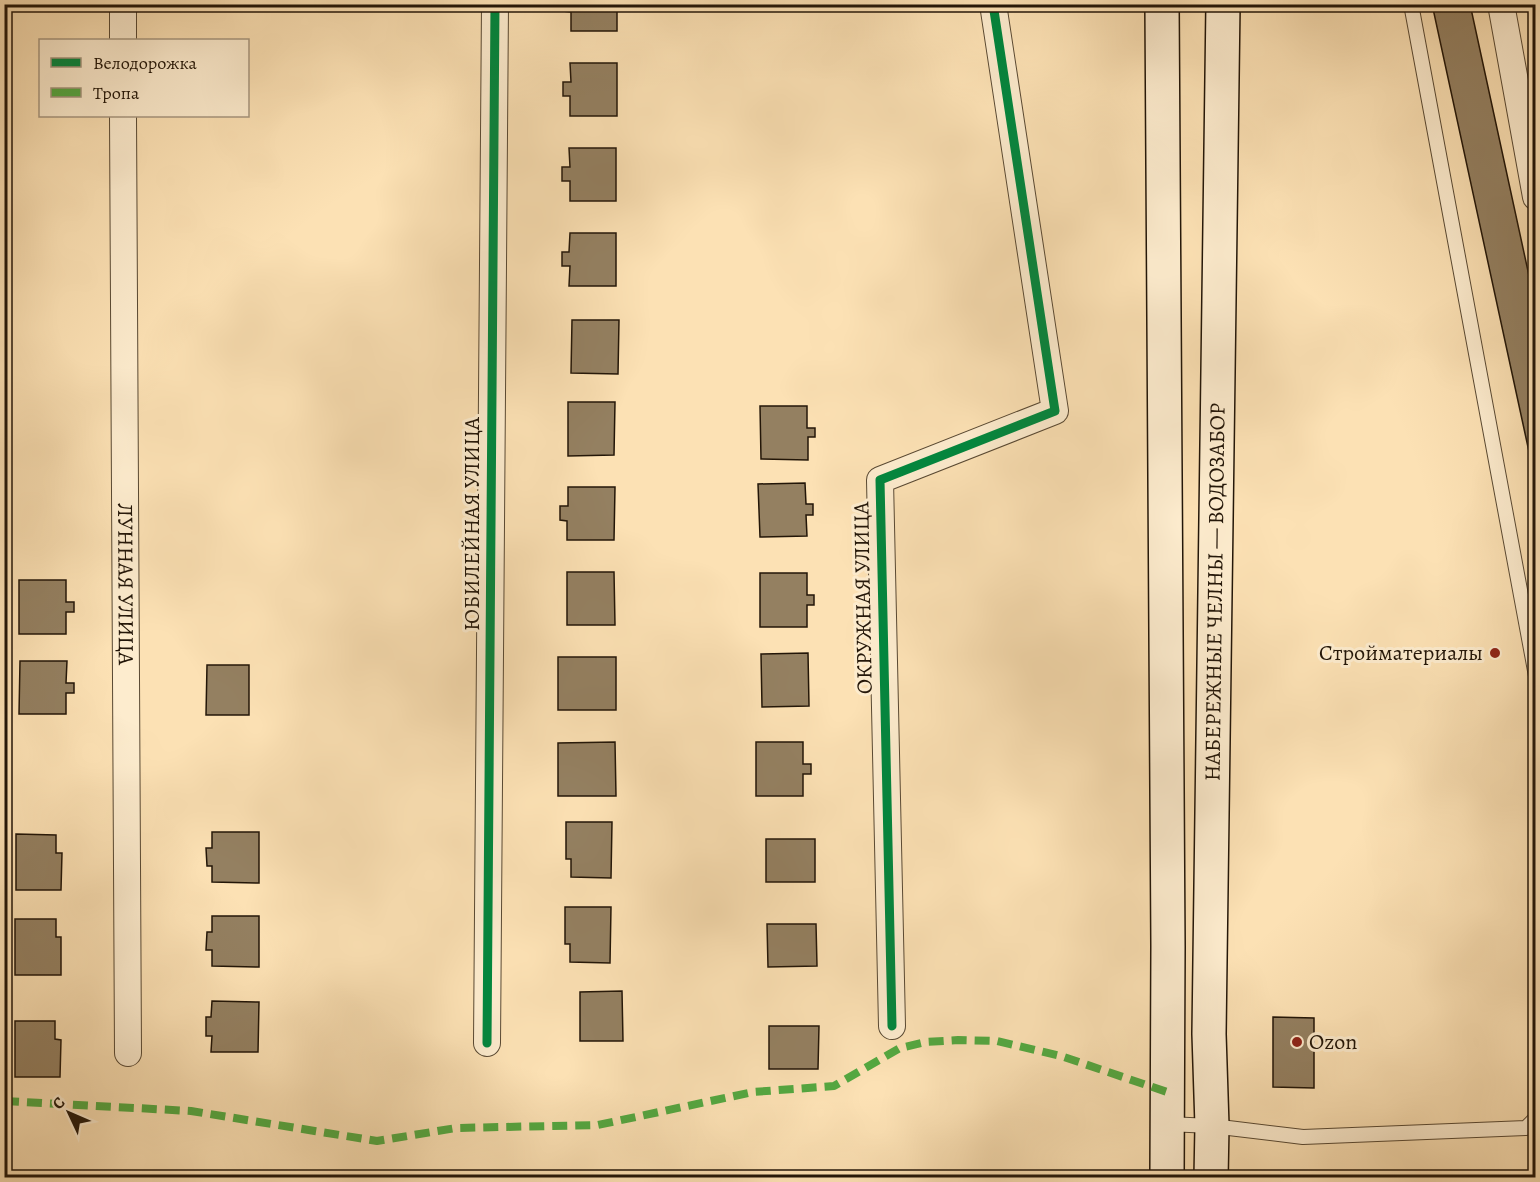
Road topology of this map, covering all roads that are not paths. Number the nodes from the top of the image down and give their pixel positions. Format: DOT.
graph roads {
  1 [pos="123,4"];
  2 [pos="495,4"];
  3 [pos="993,4"];
  4 [pos="1162,4"];
  5 [pos="1223,4"];
  6 [pos="1411,4"];
  7 [pos="1501,4"];
  8 [pos="123,39"];
  9 [pos="123,117"];
  10 [pos="1536,197"];
  11 [pos="1536,676"];
  12 [pos="892,1026"];
  13 [pos="487,1043"];
  14 [pos="128,1053"];
  15 [pos="1167,1124"];
  16 [pos="1533,1125"];
  17 [pos="1212,1126"];
  18 [pos="1167,1178"];
  19 [pos="1211,1178"];
  1 -- 8 [label="street"];
  2 -- 13 [label="street, ЮБИЛЕЙНАЯ УЛИЦА"];
  3 -- 12 [label="street, ОКРУЖНАЯ УЛИЦА"];
  4 -- 15 [label="main road, НАБЕРЕЖНЫЕ ЧЕЛНЫ — ВОДОЗАБОР"];
  5 -- 17 [label="main road, НАБЕРЕЖНЫЕ ЧЕЛНЫ — ВОДОЗАБОР"];
  6 -- 11 [label="lane"];
  7 -- 10 [label="street"];
  9 -- 14 [label="street, ЛУННАЯ УЛИЦА"];
  15 -- 17 [label="lane"];
  15 -- 18 [label="main road, НАБЕРЕЖНЫЕ ЧЕЛНЫ — ВОДОЗАБОР"];
  16 -- 17 [label="lane"];
  17 -- 19 [label="main road, НАБЕРЕЖНЫЕ ЧЕЛНЫ — ВОДОЗАБОР"];
}
